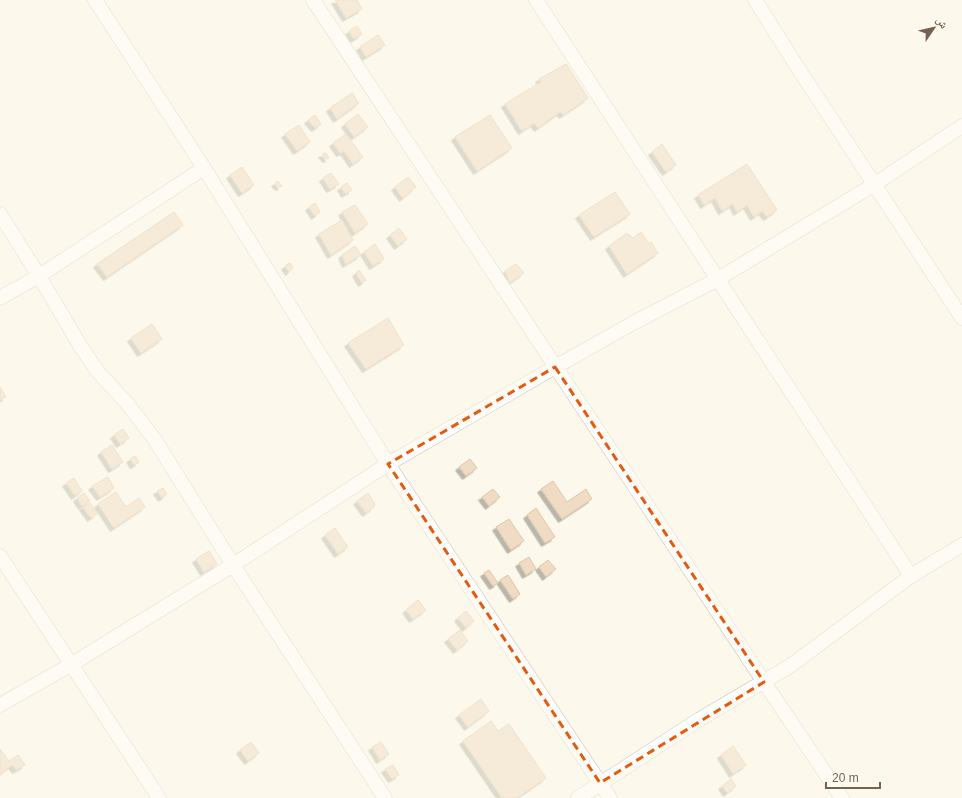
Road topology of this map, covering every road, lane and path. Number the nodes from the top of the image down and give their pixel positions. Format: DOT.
graph roads {
  1 [pos="95,0"];
  2 [pos="312,0"];
  3 [pos="536,0"];
  4 [pos="755,0"];
  5 [pos="962,126"];
  6 [pos="204,168"];
  7 [pos="875,184"];
  8 [pos="0,214"];
  9 [pos="39,276"];
  10 [pos="718,279"];
  11 [pos="0,298"];
  12 [pos="962,318"];
  13 [pos="555,367"];
  14 [pos="388,464"];
  15 [pos="962,546"];
  16 [pos="0,556"];
  17 [pos="233,565"];
  18 [pos="911,576"];
  19 [pos="72,664"];
  20 [pos="764,682"];
  21 [pos="0,705"];
  22 [pos="600,783"];
  23 [pos="159,798"];
  24 [pos="385,798"];
  25 [pos="578,798"];
  26 [pos="610,798"];
  27 [pos="842,798"];
  1 -- 6 [label="street"];
  2 -- 13 [label="street"];
  3 -- 10 [label="street"];
  4 -- 7 [label="street"];
  5 -- 7 [label="street"];
  6 -- 9 [label="street"];
  6 -- 14 [label="street"];
  7 -- 10 [label="street"];
  7 -- 12 [label="street"];
  8 -- 9 [label="street"];
  9 -- 11 [label="street"];
  9 -- 17 [label="street"];
  10 -- 13 [label="street"];
  10 -- 18 [label="street"];
  13 -- 14 [label="street"];
  13 -- 20 [label="street"];
  14 -- 17 [label="street"];
  14 -- 22 [label="street"];
  15 -- 18 [label="street"];
  16 -- 19 [label="street"];
  17 -- 19 [label="street"];
  17 -- 24 [label="street"];
  18 -- 20 [label="street"];
  19 -- 21 [label="street"];
  19 -- 23 [label="street"];
  20 -- 22 [label="street"];
  20 -- 27 [label="street"];
  22 -- 25 [label="street"];
  22 -- 26 [label="street"];
}
